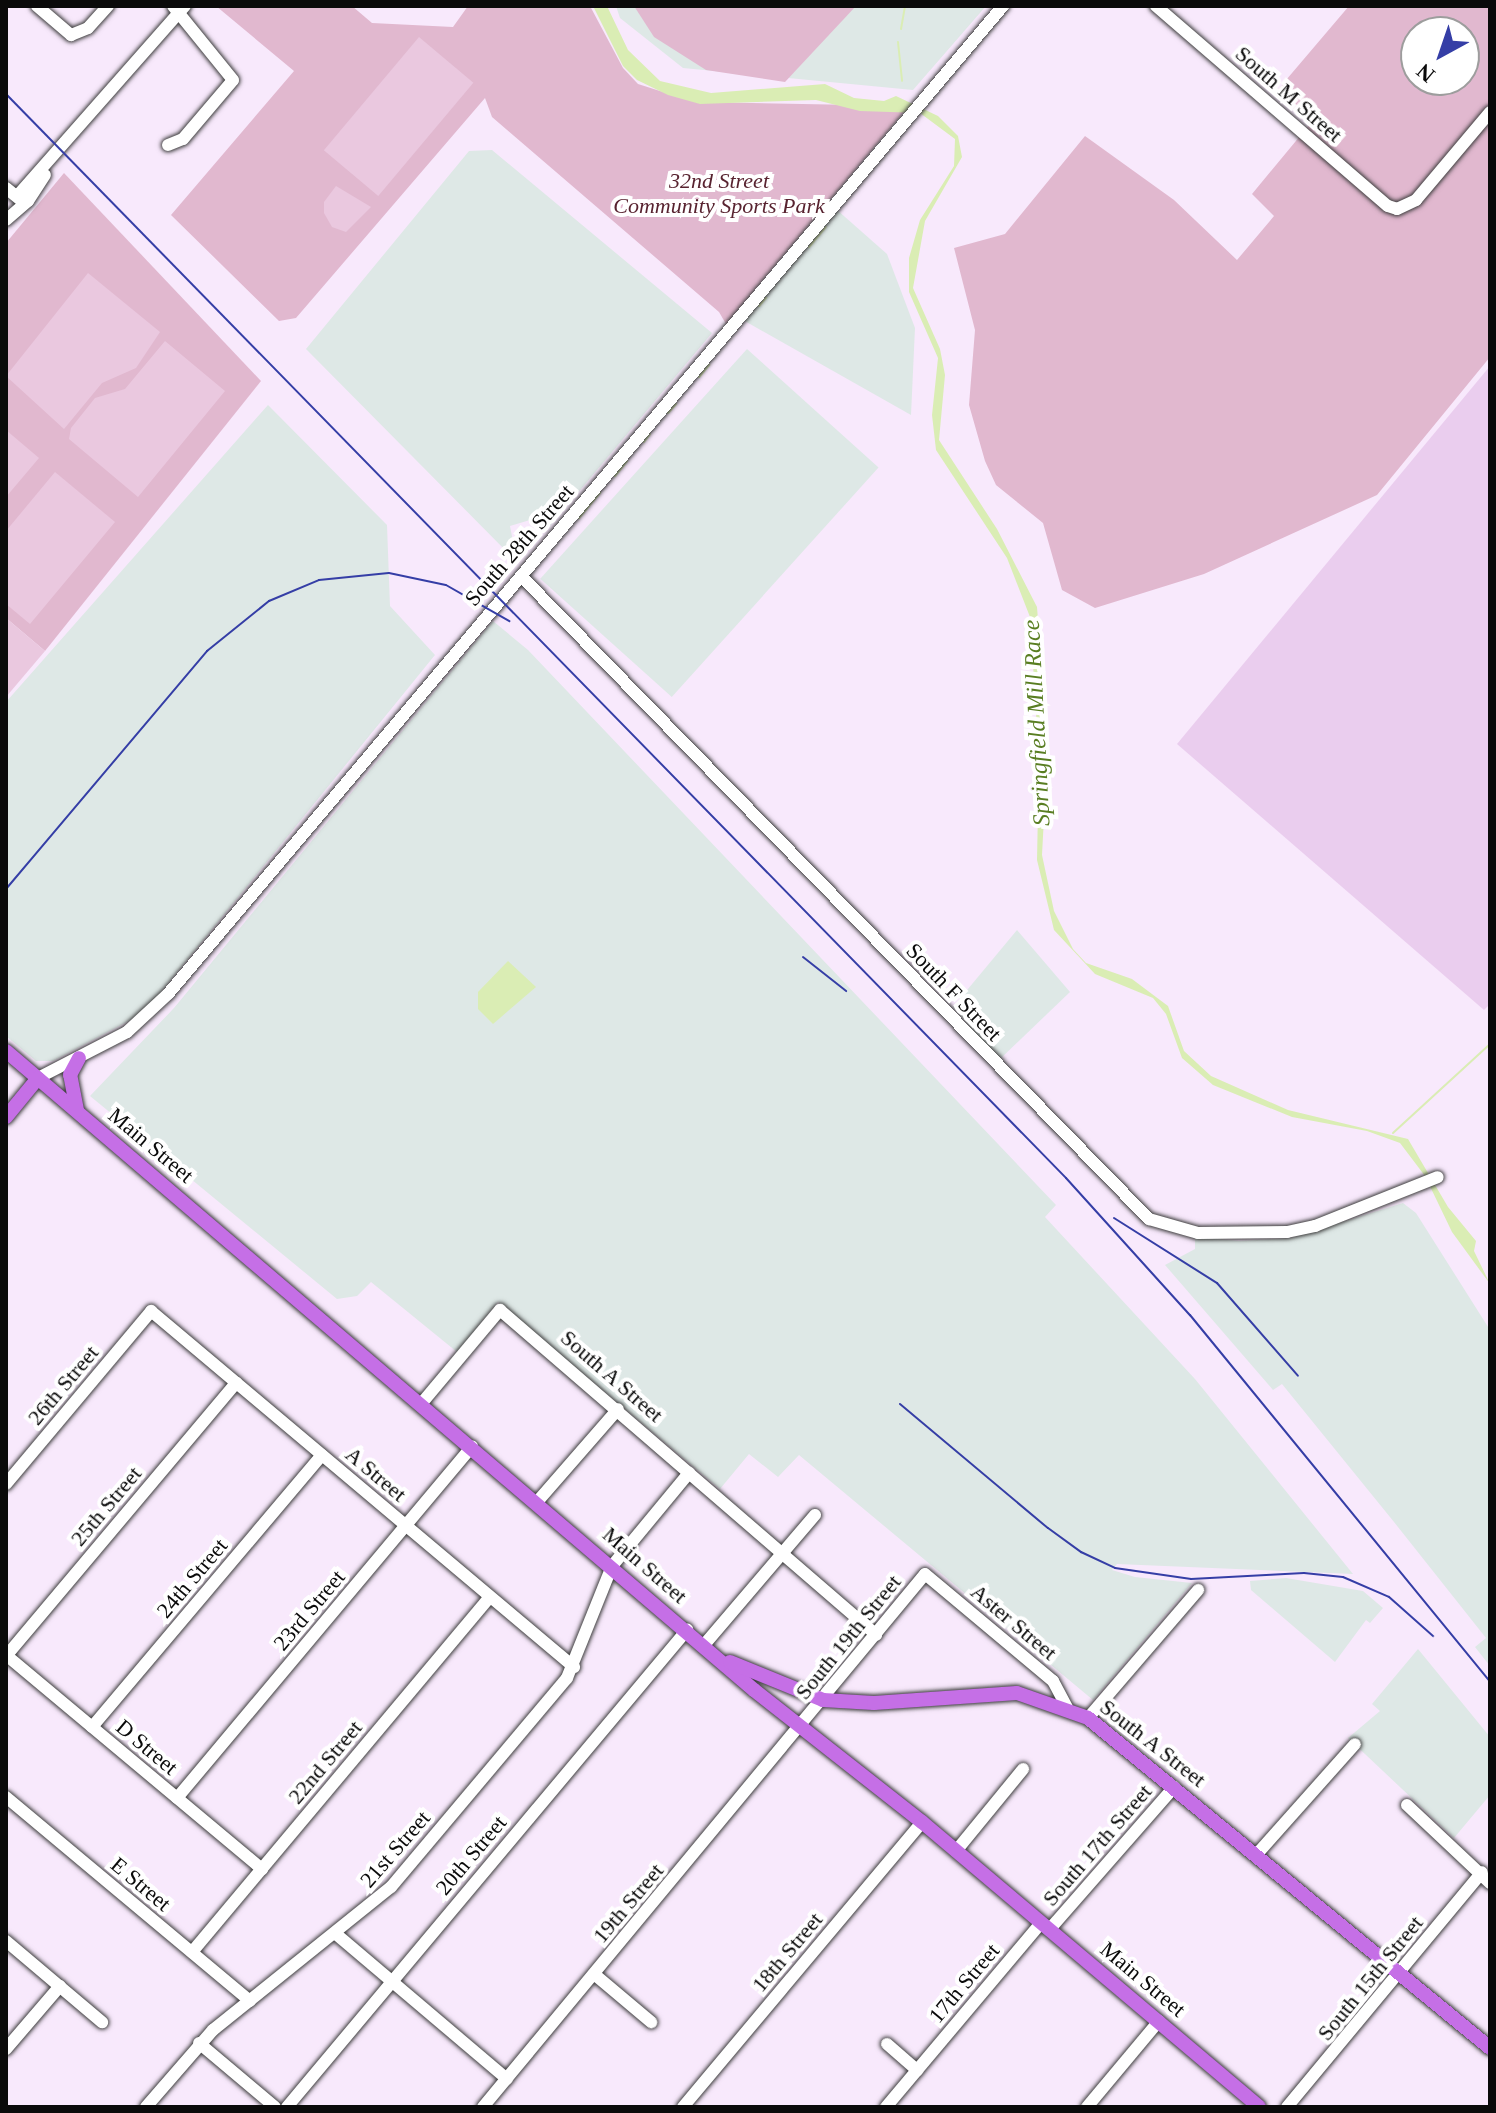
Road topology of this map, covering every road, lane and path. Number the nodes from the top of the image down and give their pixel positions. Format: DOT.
graph roads {
  1 [pos="37,6"];
  2 [pos="108,6"];
  3 [pos="1003,6"];
  4 [pos="1156,6"];
  5 [pos="179,8"];
  6 [pos="1490,112"];
  7 [pos="168,145"];
  8 [pos="6,188"];
  9 [pos="22,201"];
  10 [pos="6,220"];
  11 [pos="521,576"];
  12 [pos="6,1051"];
  13 [pos="79,1058"];
  14 [pos="38,1078"];
  15 [pos="77,1110"];
  16 [pos="6,1117"];
  17 [pos="1438,1177"];
  18 [pos="151,1311"];
  19 [pos="236,1383"];
  20 [pos="421,1404"];
  21 [pos="618,1409"];
  22 [pos="472,1447"];
  23 [pos="322,1455"];
  24 [pos="689,1473"];
  25 [pos="6,1484"];
  26 [pos="537,1502"];
  27 [pos="815,1515"];
  28 [pos="406,1526"];
  29 [pos="783,1554"];
  30 [pos="612,1566"];
  31 [pos="925,1574"];
  32 [pos="1198,1590"];
  33 [pos="490,1597"];
  34 [pos="687,1630"];
  35 [pos="876,1635"];
  36 [pos="710,1650"];
  37 [pos="7,1655"];
  38 [pos="574,1667"];
  39 [pos="823,1700"];
  40 [pos="1067,1707"];
  41 [pos="1088,1718"];
  42 [pos="803,1725"];
  43 [pos="92,1727"];
  44 [pos="1355,1744"];
  45 [pos="1023,1769"];
  46 [pos="1174,1787"];
  47 [pos="6,1797"];
  48 [pos="177,1798"];
  49 [pos="1407,1805"];
  50 [pos="922,1822"];
  51 [pos="956,1851"];
  52 [pos="1257,1854"];
  53 [pos="262,1869"];
  54 [pos="1486,1877"];
  55 [pos="1045,1926"];
  56 [pos="336,1934"];
  57 [pos="6,1941"];
  58 [pos="192,1952"];
  59 [pos="594,1974"];
  60 [pos="1401,1974"];
  61 [pos="390,1982"];
  62 [pos="60,1986"];
  63 [pos="250,2001"];
  64 [pos="1159,2021"];
  65 [pos="102,2022"];
  66 [pos="651,2022"];
  67 [pos="199,2043"];
  68 [pos="887,2044"];
  69 [pos="1490,2048"];
  70 [pos="6,2049"];
  71 [pos="917,2070"];
  72 [pos="507,2079"];
  73 [pos="146,2107"];
  74 [pos="275,2107"];
  75 [pos="287,2107"];
  76 [pos="483,2107"];
  77 [pos="683,2107"];
  78 [pos="886,2107"];
  79 [pos="1087,2107"];
  80 [pos="1259,2107"];
  81 [pos="1287,2107"];
  1 -- 2 [label="street"];
  3 -- 11 [label="street, South 28th Street"];
  4 -- 6 [label="street, South M Street"];
  5 -- 7 [label="street"];
  5 -- 9 [label="street"];
  8 -- 9 [label="street"];
  9 -- 10 [label="street"];
  11 -- 13 [label="street, South 28th Street"];
  11 -- 17 [label="street, South F Street"];
  12 -- 14 [label="main road, Main Street"];
  13 -- 14 [label="street, South 28th Street"];
  13 -- 15 [label="main road"];
  14 -- 15 [label="main road, Main Street"];
  14 -- 16 [label="main road"];
  15 -- 20 [label="main road, Main Street"];
  18 -- 19 [label="street, A Street"];
  18 -- 25 [label="street, 26th Street"];
  19 -- 23 [label="street, A Street"];
  19 -- 37 [label="street, 25th Street"];
  20 -- 21 [label="street, South A Street"];
  20 -- 22 [label="main road, Main Street"];
  21 -- 24 [label="street, South A Street"];
  21 -- 26 [label="street"];
  22 -- 26 [label="main road, Main Street"];
  22 -- 28 [label="street, 23rd Street"];
  23 -- 28 [label="street, A Street"];
  23 -- 43 [label="street, 24th Street"];
  24 -- 29 [label="street, South A Street"];
  24 -- 30 [label="street, 21st Street"];
  26 -- 30 [label="main road, Main Street"];
  27 -- 29 [label="street"];
  28 -- 33 [label="street, A Street"];
  28 -- 48 [label="street, 23rd Street"];
  29 -- 35 [label="street, South A Street"];
  29 -- 36 [label="street"];
  30 -- 34 [label="main road, Main Street"];
  30 -- 38 [label="street, 21st Street"];
  31 -- 35 [label="street, South 19th Street"];
  31 -- 40 [label="street, Aster Street"];
  32 -- 41 [label="street"];
  33 -- 38 [label="street, A Street"];
  33 -- 53 [label="street, 22nd Street"];
  34 -- 36 [label="main road, Main Street"];
  34 -- 61 [label="street, 20th Street"];
  35 -- 39 [label="street, South 19th Street"];
  36 -- 39 [label="main road, South A Street"];
  36 -- 42 [label="main road, Main Street"];
  37 -- 43 [label="street, D Street"];
  38 -- 56 [label="street, 21st Street"];
  39 -- 40 [label="main road, South A Street"];
  39 -- 42 [label="street, South 19th Street"];
  40 -- 41 [label="main road, South A Street"];
  41 -- 46 [label="main road, South A Street"];
  42 -- 50 [label="main road, Main Street"];
  42 -- 59 [label="street, 19th Street"];
  43 -- 48 [label="street, D Street"];
  44 -- 52 [label="street"];
  45 -- 51 [label="street"];
  46 -- 52 [label="main road, South A Street"];
  46 -- 55 [label="street, South 17th Street"];
  47 -- 58 [label="street, E Street"];
  48 -- 53 [label="street, D Street"];
  49 -- 54 [label="street"];
  50 -- 51 [label="main road, Main Street"];
  50 -- 77 [label="street, 18th Street"];
  51 -- 55 [label="main road, Main Street"];
  52 -- 60 [label="main road, South A Street"];
  53 -- 58 [label="street, 22nd Street"];
  54 -- 60 [label="street, South 15th Street"];
  55 -- 64 [label="main road, Main Street"];
  55 -- 71 [label="street, 17th Street"];
  56 -- 61 [label="street"];
  56 -- 63 [label="street, 21st Street"];
  57 -- 62 [label="street"];
  58 -- 63 [label="street, E Street"];
  59 -- 66 [label="street"];
  59 -- 72 [label="street, 19th Street"];
  60 -- 69 [label="main road, South A Street"];
  60 -- 81 [label="street, South 15th Street"];
  61 -- 72 [label="street"];
  61 -- 75 [label="street, 20th Street"];
  62 -- 65 [label="street"];
  62 -- 70 [label="street"];
  63 -- 67 [label="street, 21st Street"];
  64 -- 79 [label="street"];
  64 -- 80 [label="main road, Main Street"];
  67 -- 73 [label="street, 21st Street"];
  67 -- 74 [label="street"];
  68 -- 71 [label="street"];
  71 -- 78 [label="street, 17th Street"];
  72 -- 76 [label="street, 19th Street"];
}
